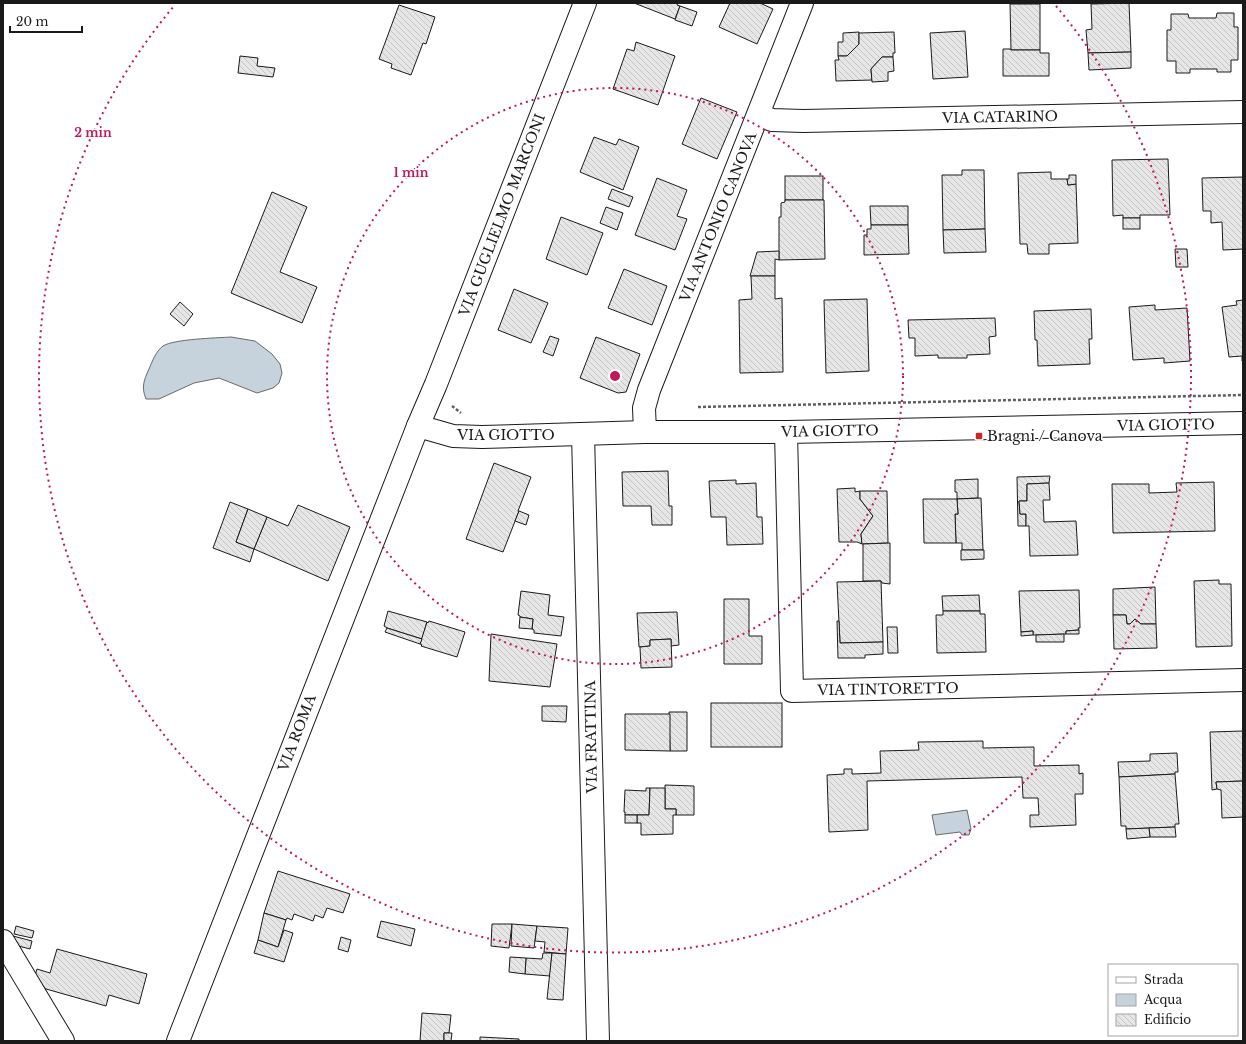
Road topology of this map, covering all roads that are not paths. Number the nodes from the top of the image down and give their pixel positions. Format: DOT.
graph roads {
  1 [pos="585,3"];
  2 [pos="802,3"];
  3 [pos="1243,112"];
  4 [pos="759,115"];
  5 [pos="1243,423"];
  6 [pos="418,426"];
  7 [pos="645,432"];
  8 [pos="786,432"];
  9 [pos="584,434"];
  10 [pos="1243,680"];
  11 [pos="3,940"];
  12 [pos="63,1041"];
  13 [pos="178,1041"];
  14 [pos="598,1041"];
  1 -- 6 [label="street, VIA GUGLIELMO MARCONI"];
  2 -- 4 [label="street, VIA ANTONIO CANOVA"];
  3 -- 4 [label="street, VIA CATARINO"];
  4 -- 7 [label="street, VIA ANTONIO CANOVA"];
  5 -- 8 [label="street, VIA GIOTTO"];
  6 -- 9 [label="street, VIA GIOTTO"];
  6 -- 13 [label="street, VIA ROMA"];
  7 -- 8 [label="street, VIA GIOTTO"];
  7 -- 9 [label="street, VIA GIOTTO"];
  8 -- 10 [label="street, VIA TINTORETTO"];
  9 -- 14 [label="street, VIA FRATTINA"];
  11 -- 12 [label="street"];
}
